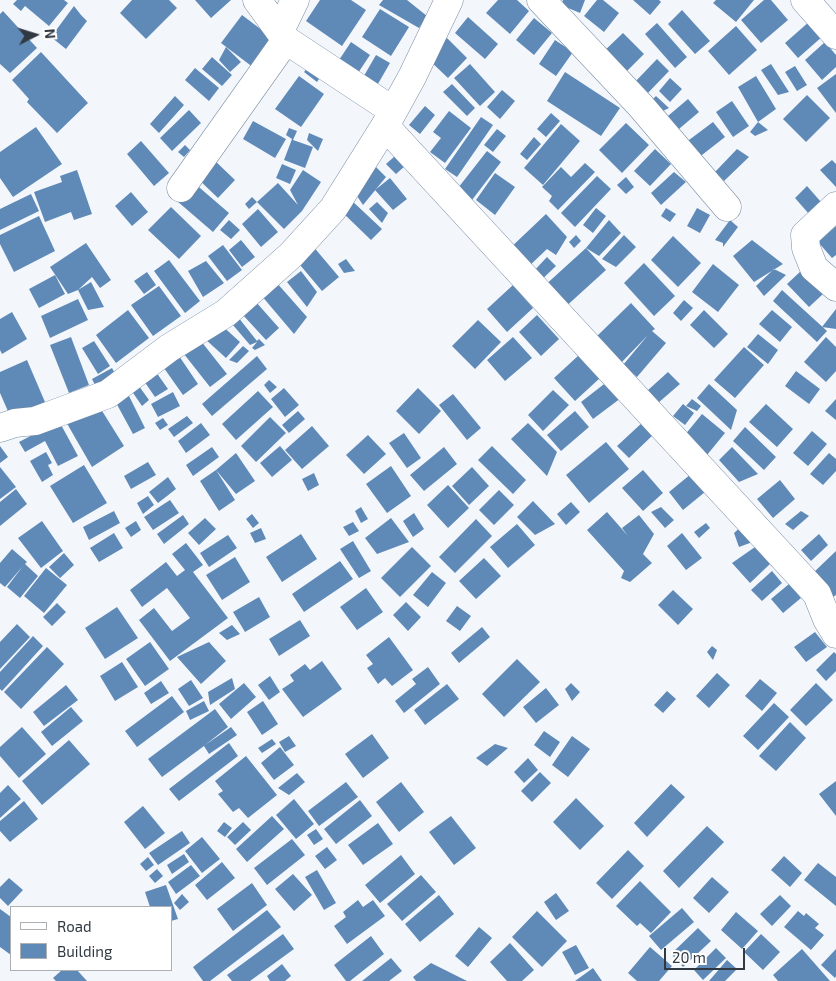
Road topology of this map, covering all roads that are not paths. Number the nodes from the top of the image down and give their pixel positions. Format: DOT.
graph roads {
  1 [pos="257,0"];
  2 [pos="296,0"];
  3 [pos="448,0"];
  4 [pos="541,0"];
  5 [pos="805,0"];
  6 [pos="836,35"];
  7 [pos="283,36"];
  8 [pos="388,118"];
  9 [pos="181,188"];
  10 [pos="836,206"];
  11 [pos="727,207"];
  12 [pos="836,287"];
  13 [pos="0,428"];
  14 [pos="836,634"];
  1 -- 7 [label="street"];
  2 -- 7 [label="street"];
  3 -- 8 [label="street"];
  4 -- 11 [label="street"];
  5 -- 6 [label="street"];
  7 -- 8 [label="street"];
  7 -- 9 [label="street"];
  8 -- 13 [label="street"];
  8 -- 14 [label="street"];
  10 -- 12 [label="street"];
}
